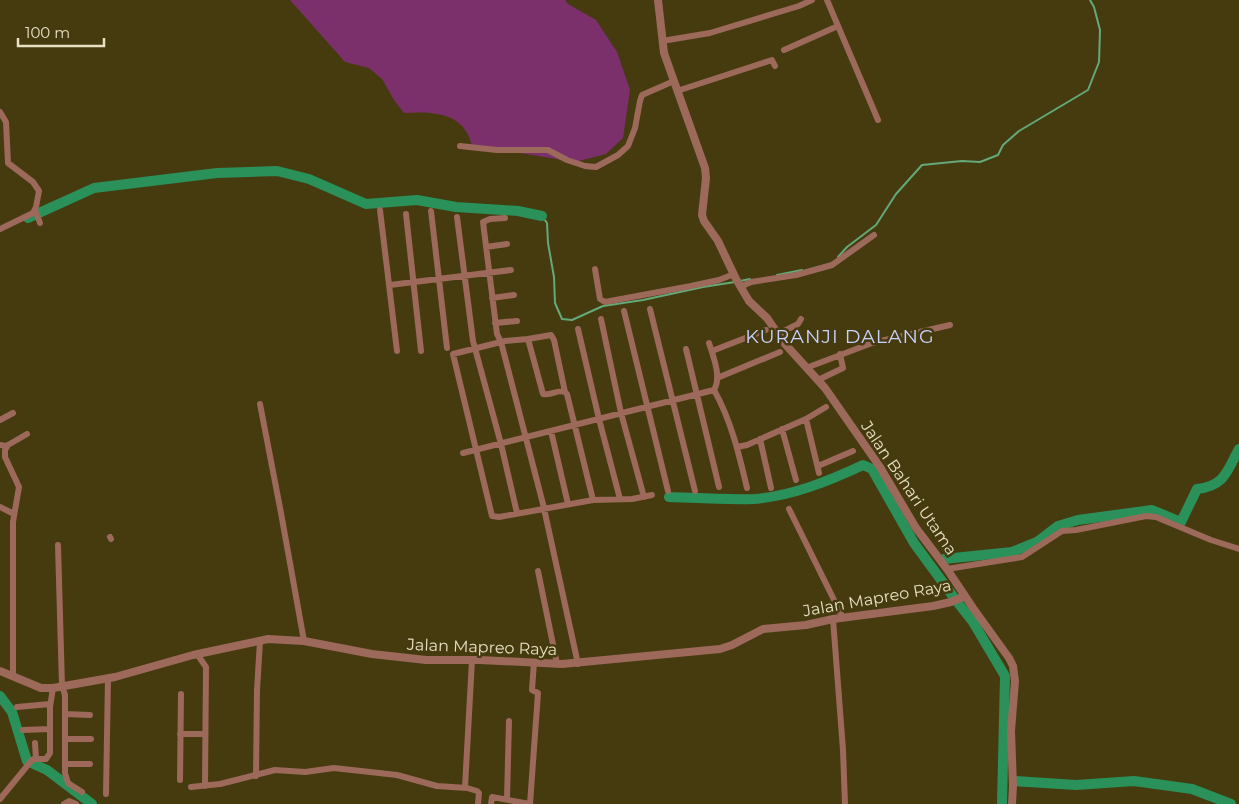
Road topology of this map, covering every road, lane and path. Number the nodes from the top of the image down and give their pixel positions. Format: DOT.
graph roads {
  1 [pos="658,0"];
  2 [pos="812,0"];
  3 [pos="822,0"];
  4 [pos="828,0"];
  5 [pos="838,26"];
  6 [pos="662,41"];
  7 [pos="784,50"];
  8 [pos="775,66"];
  9 [pos="674,81"];
  10 [pos="677,91"];
  11 [pos="0,112"];
  12 [pos="878,120"];
  13 [pos="460,146"];
  14 [pos="380,210"];
  15 [pos="431,211"];
  16 [pos="35,212"];
  17 [pos="406,214"];
  18 [pos="457,217"];
  19 [pos="505,218"];
  20 [pos="40,223"];
  21 [pos="0,229"];
  22 [pos="874,235"];
  23 [pos="507,244"];
  24 [pos="486,246"];
  25 [pos="595,269"];
  26 [pos="511,270"];
  27 [pos="489,273"];
  28 [pos="464,276"];
  29 [pos="439,279"];
  30 [pos="737,281"];
  31 [pos="414,282"];
  32 [pos="390,285"];
  33 [pos="514,295"];
  34 [pos="492,298"];
  35 [pos="650,308"];
  36 [pos="624,311"];
  37 [pos="601,319"];
  38 [pos="801,319"];
  39 [pos="517,321"];
  40 [pos="495,323"];
  41 [pos="950,325"];
  42 [pos="578,329"];
  43 [pos="766,330"];
  44 [pos="778,334"];
  45 [pos="528,339"];
  46 [pos="501,342"];
  47 [pos="709,342"];
  48 [pos="447,348"];
  49 [pos="475,348"];
  50 [pos="686,349"];
  51 [pos="397,351"];
  52 [pos="421,351"];
  53 [pos="712,351"];
  54 [pos="780,352"];
  55 [pos="840,354"];
  56 [pos="806,368"];
  57 [pos="717,378"];
  58 [pos="818,380"];
  59 [pos="714,390"];
  60 [pos="565,392"];
  61 [pos="697,394"];
  62 [pos="672,400"];
  63 [pos="260,404"];
  64 [pos="648,406"];
  65 [pos="826,407"];
  66 [pos="13,413"];
  67 [pos="621,414"];
  68 [pos="599,419"];
  69 [pos="806,419"];
  70 [pos="0,420"];
  71 [pos="575,425"];
  72 [pos="782,430"];
  73 [pos="551,431"];
  74 [pos="27,434"];
  75 [pos="525,438"];
  76 [pos="760,439"];
  77 [pos="501,444"];
  78 [pos="0,445"];
  79 [pos="8,446"];
  80 [pos="737,447"];
  81 [pos="476,450"];
  82 [pos="854,451"];
  83 [pos="463,453"];
  84 [pos="796,480"];
  85 [pos="719,487"];
  86 [pos="747,488"];
  87 [pos="771,488"];
  88 [pos="668,491"];
  89 [pos="695,491"];
  90 [pos="652,495"];
  91 [pos="644,497"];
  92 [pos="620,499"];
  93 [pos="593,500"];
  94 [pos="568,504"];
  95 [pos="0,507"];
  96 [pos="544,508"];
  97 [pos="789,509"];
  98 [pos="517,513"];
  99 [pos="14,514"];
  100 [pos="58,545"];
  101 [pos="1239,549"];
  102 [pos="947,569"];
  103 [pos="538,571"];
  104 [pos="965,596"];
  105 [pos="843,618"];
  106 [pos="833,619"];
  107 [pos="260,641"];
  108 [pos="304,641"];
  109 [pos="197,654"];
  110 [pos="472,660"];
  111 [pos="534,662"];
  112 [pos="557,664"];
  113 [pos="578,664"];
  114 [pos="0,671"];
  115 [pos="13,676"];
  116 [pos="108,678"];
  117 [pos="62,686"];
  118 [pos="53,688"];
  119 [pos="181,694"];
  120 [pos="50,704"];
  121 [pos="17,707"];
  122 [pos="65,714"];
  123 [pos="90,715"];
  124 [pos="509,721"];
  125 [pos="49,729"];
  126 [pos="23,730"];
  127 [pos="180,734"];
  128 [pos="206,734"];
  129 [pos="66,739"];
  130 [pos="91,739"];
  131 [pos="35,743"];
  132 [pos="36,759"];
  133 [pos="66,764"];
  134 [pos="90,764"];
  135 [pos="256,776"];
  136 [pos="180,780"];
  137 [pos="205,786"];
  138 [pos="191,787"];
  139 [pos="465,787"];
  140 [pos="82,792"];
  141 [pos="106,794"];
  142 [pos="0,799"];
  143 [pos="507,799"];
  144 [pos="515,802"];
  145 [pos="64,804"];
  146 [pos="76,804"];
  147 [pos="478,804"];
  148 [pos="491,804"];
  149 [pos="530,804"];
  150 [pos="844,804"];
  151 [pos="1012,804"];
  1 -- 6 [label="street, Jalan Bahari Utama"];
  2 -- 6 [label="street"];
  3 -- 4 [label="street"];
  4 -- 5 [label="street"];
  5 -- 7 [label="street"];
  5 -- 12 [label="street"];
  6 -- 9 [label="street, Jalan Bahari Utama"];
  8 -- 10 [label="street"];
  9 -- 10 [label="street, Jalan Bahari Utama"];
  9 -- 13 [label="street"];
  10 -- 30 [label="street, Jalan Bahari Utama"];
  11 -- 16 [label="street"];
  14 -- 32 [label="street"];
  15 -- 29 [label="street"];
  16 -- 20 [label="street"];
  16 -- 21 [label="street"];
  17 -- 31 [label="street"];
  18 -- 28 [label="street"];
  19 -- 24 [label="street"];
  22 -- 30 [label="street"];
  23 -- 24 [label="street"];
  24 -- 27 [label="street"];
  25 -- 30 [label="street"];
  26 -- 27 [label="street"];
  27 -- 28 [label="street"];
  27 -- 34 [label="street"];
  28 -- 29 [label="street"];
  28 -- 49 [label="street"];
  29 -- 31 [label="street"];
  29 -- 48 [label="street"];
  30 -- 44 [label="street, Jalan Bahari Utama"];
  31 -- 32 [label="street"];
  31 -- 52 [label="street"];
  32 -- 51 [label="street"];
  33 -- 34 [label="street"];
  34 -- 40 [label="street"];
  35 -- 62 [label="street"];
  36 -- 64 [label="street"];
  37 -- 67 [label="street"];
  38 -- 44 [label="street"];
  39 -- 40 [label="street"];
  40 -- 46 [label="street"];
  41 -- 55 [label="street"];
  42 -- 68 [label="street"];
  43 -- 53 [label="street"];
  44 -- 56 [label="street, Jalan Bahari Utama"];
  45 -- 46 [label="street"];
  45 -- 60 [label="street"];
  45 -- 60 [label="street"];
  46 -- 49 [label="street"];
  46 -- 75 [label="street"];
  47 -- 53 [label="street"];
  49 -- 77 [label="street"];
  49 -- 81 [label="street"];
  50 -- 61 [label="street"];
  53 -- 57 [label="street"];
  54 -- 57 [label="street"];
  55 -- 56 [label="street"];
  55 -- 58 [label="street"];
  56 -- 58 [label="street, Jalan Bahari Utama"];
  57 -- 59 [label="street"];
  58 -- 102 [label="street, Jalan Bahari Utama"];
  59 -- 61 [label="street"];
  59 -- 80 [label="street"];
  60 -- 71 [label="street"];
  61 -- 62 [label="street"];
  61 -- 85 [label="street"];
  62 -- 64 [label="street"];
  62 -- 89 [label="street"];
  63 -- 108 [label="street"];
  64 -- 67 [label="street"];
  64 -- 88 [label="street"];
  65 -- 69 [label="street"];
  66 -- 70 [label="street"];
  67 -- 68 [label="street"];
  67 -- 91 [label="street"];
  68 -- 71 [label="street"];
  68 -- 92 [label="street"];
  69 -- 72 [label="street"];
  69 -- 82 [label="street"];
  71 -- 73 [label="street"];
  71 -- 93 [label="street"];
  72 -- 76 [label="street"];
  72 -- 84 [label="street"];
  73 -- 75 [label="street"];
  73 -- 94 [label="street"];
  74 -- 79 [label="street"];
  75 -- 77 [label="street"];
  75 -- 96 [label="street"];
  76 -- 80 [label="street"];
  76 -- 87 [label="street"];
  77 -- 81 [label="street"];
  77 -- 98 [label="street"];
  78 -- 79 [label="street"];
  79 -- 99 [label="street"];
  80 -- 86 [label="street"];
  81 -- 83 [label="street"];
  81 -- 98 [label="street"];
  90 -- 91 [label="street"];
  91 -- 92 [label="street"];
  92 -- 93 [label="street"];
  93 -- 94 [label="street"];
  94 -- 96 [label="street"];
  95 -- 99 [label="street"];
  96 -- 98 [label="street"];
  96 -- 113 [label="street"];
  97 -- 105 [label="street"];
  99 -- 115 [label="street"];
  100 -- 117 [label="street"];
  101 -- 102 [label="street"];
  102 -- 104 [label="street, Jalan Bahari Utama"];
  103 -- 112 [label="street"];
  104 -- 105 [label="street, Jalan Mapreo Raya"];
  104 -- 151 [label="street, Jalan Bahari Utama"];
  105 -- 106 [label="street, Jalan Mapreo Raya"];
  106 -- 113 [label="street, Jalan Mapreo Raya"];
  106 -- 150 [label="street"];
  107 -- 108 [label="street, Jalan Mapreo Raya"];
  107 -- 109 [label="street, Jalan Mapreo Raya"];
  107 -- 135 [label="street"];
  108 -- 110 [label="street, Jalan Mapreo Raya"];
  109 -- 116 [label="street, Jalan Mapreo Raya"];
  109 -- 128 [label="street"];
  110 -- 111 [label="street, Jalan Mapreo Raya"];
  110 -- 139 [label="street"];
  111 -- 112 [label="street, Jalan Mapreo Raya"];
  111 -- 149 [label="street"];
  112 -- 113 [label="street, Jalan Mapreo Raya"];
  114 -- 115 [label="street, Jalan Mapreo Raya"];
  115 -- 118 [label="street, Jalan Mapreo Raya"];
  116 -- 117 [label="street, Jalan Mapreo Raya"];
  116 -- 141 [label="street"];
  117 -- 118 [label="street, Jalan Mapreo Raya"];
  117 -- 122 [label="street"];
  118 -- 120 [label="street"];
  119 -- 127 [label="street"];
  120 -- 121 [label="street"];
  120 -- 125 [label="street"];
  122 -- 123 [label="street"];
  122 -- 129 [label="street"];
  124 -- 143 [label="street"];
  125 -- 126 [label="street"];
  125 -- 132 [label="street"];
  127 -- 128 [label="street"];
  127 -- 136 [label="street"];
  128 -- 137 [label="street"];
  129 -- 130 [label="street"];
  129 -- 133 [label="street"];
  131 -- 132 [label="street"];
  132 -- 142 [label="street"];
  133 -- 134 [label="street"];
  133 -- 140 [label="street"];
  135 -- 137 [label="street"];
  135 -- 139 [label="street"];
  137 -- 138 [label="street"];
  139 -- 147 [label="street"];
  143 -- 144 [label="street"];
  143 -- 148 [label="street"];
  144 -- 149 [label="street"];
  145 -- 146 [label="street"];
}
